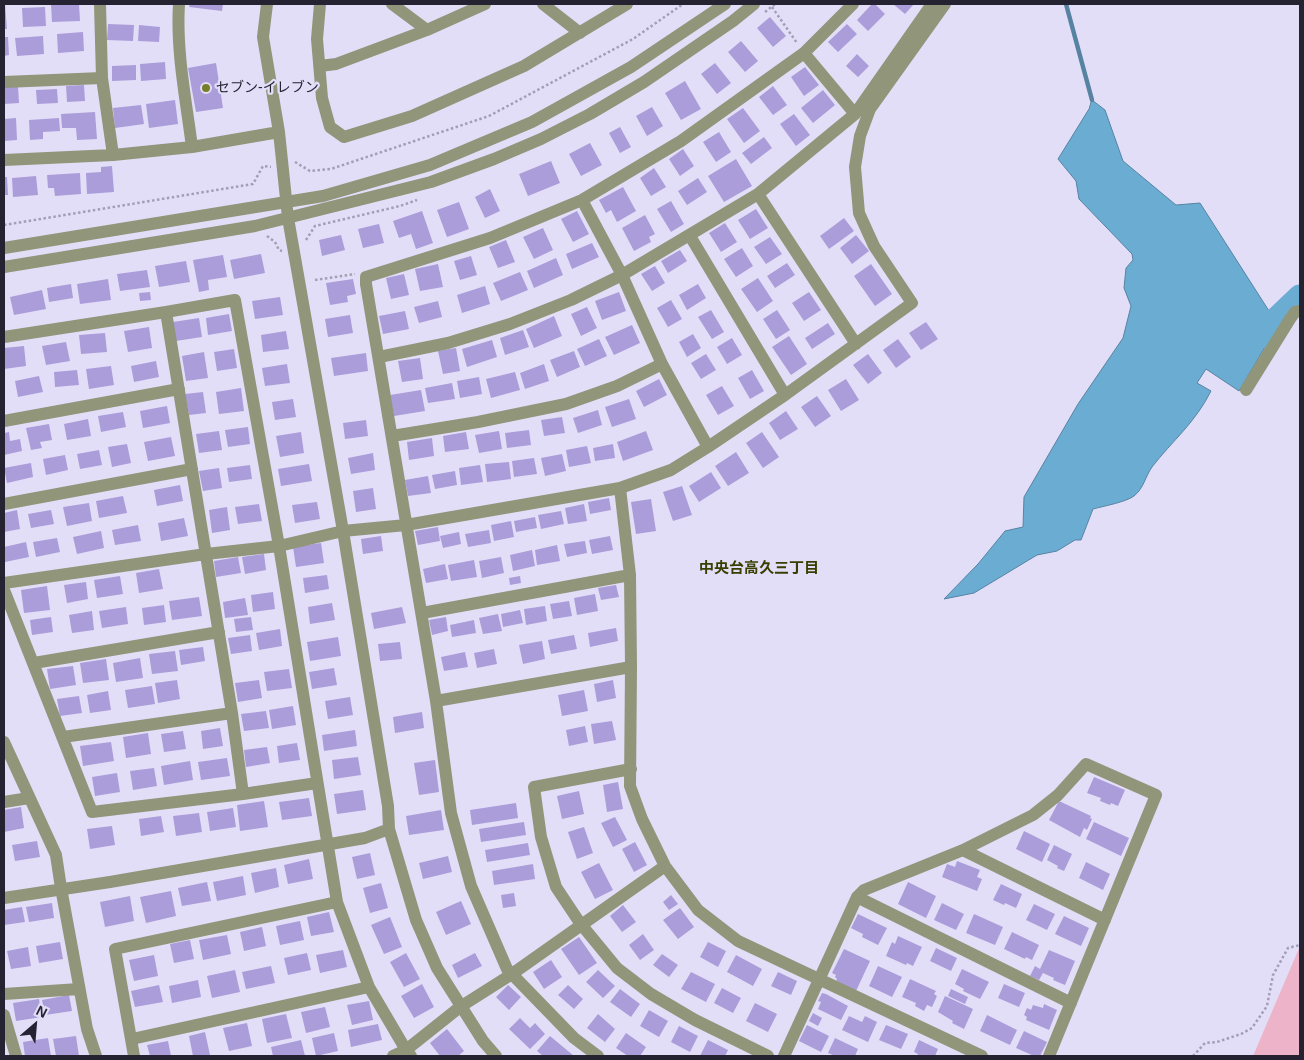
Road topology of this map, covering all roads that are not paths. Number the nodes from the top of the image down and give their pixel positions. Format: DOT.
graph roads {
  1 [pos="100,4"];
  2 [pos="179,4"];
  3 [pos="267,4"];
  4 [pos="320,4"];
  5 [pos="392,4"];
  6 [pos="485,4"];
  7 [pos="543,4"];
  8 [pos="627,4"];
  9 [pos="724,4"];
  10 [pos="754,4"];
  11 [pos="853,4"];
  12 [pos="932,4"];
  13 [pos="945,4"];
  14 [pos="427,30"];
  15 [pos="580,32"];
  16 [pos="804,53"];
  17 [pos="320,66"];
  18 [pos="102,78"];
  19 [pos="4,82"];
  20 [pos="855,114"];
  21 [pos="279,132"];
  22 [pos="192,147"];
  23 [pos="114,155"];
  24 [pos="4,160"];
  25 [pos="758,194"];
  26 [pos="582,200"];
  27 [pos="286,201"];
  28 [pos="288,218"];
  29 [pos="690,236"];
  30 [pos="4,248"];
  31 [pos="4,267"];
  32 [pos="622,275"];
  33 [pos="1300,311"];
  34 [pos="166,312"];
  35 [pos="4,337"];
  36 [pos="856,344"];
  37 [pos="379,356"];
  38 [pos="662,364"];
  39 [pos="179,390"];
  40 [pos="1246,390"];
  41 [pos="784,395"];
  42 [pos="4,421"];
  43 [pos="392,436"];
  44 [pos="708,447"];
  45 [pos="192,470"];
  46 [pos="620,488"];
  47 [pos="4,504"];
  48 [pos="406,525"];
  49 [pos="344,531"];
  50 [pos="279,546"];
  51 [pos="206,554"];
  52 [pos="630,575"];
  53 [pos="4,583"];
  54 [pos="4,590"];
  55 [pos="422,613"];
  56 [pos="219,632"];
  57 [pos="34,662"];
  58 [pos="631,667"];
  59 [pos="436,701"];
  60 [pos="232,714"];
  61 [pos="63,737"];
  62 [pos="4,742"];
  63 [pos="630,769"];
  64 [pos="317,783"];
  65 [pos="243,794"];
  66 [pos="29,798"];
  67 [pos="4,802"];
  68 [pos="390,829"];
  69 [pos="326,844"];
  70 [pos="962,850"];
  71 [pos="665,866"];
  72 [pos="61,888"];
  73 [pos="857,897"];
  74 [pos="4,898"];
  75 [pos="337,902"];
  76 [pos="1105,920"];
  77 [pos="582,925"];
  78 [pos="512,974"];
  79 [pos="819,978"];
  80 [pos="369,987"];
  81 [pos="79,989"];
  82 [pos="4,994"];
  83 [pos="1071,1003"];
  84 [pos="460,1007"];
  85 [pos="4,1015"];
  86 [pos="132,1039"];
  87 [pos="408,1053"];
  88 [pos="16,1056"];
  89 [pos="96,1056"];
  90 [pos="134,1056"];
  91 [pos="393,1056"];
  92 [pos="496,1056"];
  93 [pos="598,1056"];
  94 [pos="768,1056"];
  95 [pos="784,1056"];
  96 [pos="982,1056"];
  97 [pos="1049,1056"];
  1 -- 18 [label="street"];
  2 -- 22 [label="street"];
  3 -- 21 [label="street"];
  4 -- 17 [label="street"];
  5 -- 14 [label="street"];
  6 -- 14 [label="street"];
  7 -- 15 [label="street"];
  8 -- 15 [label="street"];
  9 -- 27 [label="street"];
  10 -- 28 [label="street"];
  11 -- 16 [label="street"];
  12 -- 20 [label="street"];
  13 -- 36 [label="street"];
  14 -- 17 [label="street"];
  15 -- 17 [label="street"];
  16 -- 20 [label="street"];
  16 -- 26 [label="street"];
  18 -- 19 [label="street"];
  18 -- 23 [label="street"];
  20 -- 25 [label="street"];
  21 -- 22 [label="street"];
  21 -- 27 [label="street"];
  22 -- 23 [label="street"];
  23 -- 24 [label="street"];
  25 -- 29 [label="street"];
  25 -- 36 [label="street"];
  26 -- 32 [label="street"];
  26 -- 37 [label="street"];
  27 -- 28 [label="street"];
  27 -- 30 [label="street"];
  28 -- 31 [label="street"];
  28 -- 49 [label="street"];
  29 -- 32 [label="street"];
  29 -- 41 [label="street"];
  32 -- 37 [label="street"];
  32 -- 38 [label="street"];
  33 -- 40 [label="street"];
  34 -- 35 [label="street"];
  34 -- 39 [label="street"];
  34 -- 50 [label="street"];
  36 -- 41 [label="street"];
  37 -- 43 [label="street"];
  38 -- 43 [label="street"];
  38 -- 44 [label="street"];
  39 -- 42 [label="street"];
  39 -- 45 [label="street"];
  41 -- 44 [label="street"];
  43 -- 48 [label="street"];
  44 -- 46 [label="street"];
  45 -- 47 [label="street"];
  45 -- 51 [label="street"];
  46 -- 48 [label="street"];
  46 -- 52 [label="street"];
  48 -- 49 [label="street"];
  48 -- 55 [label="street"];
  49 -- 50 [label="street"];
  49 -- 68 [label="street"];
  50 -- 51 [label="street"];
  50 -- 64 [label="street"];
  51 -- 53 [label="street"];
  51 -- 56 [label="street"];
  52 -- 55 [label="street"];
  52 -- 58 [label="street"];
  54 -- 57 [label="street"];
  55 -- 59 [label="street"];
  56 -- 57 [label="street"];
  56 -- 60 [label="street"];
  57 -- 61 [label="street"];
  58 -- 59 [label="street"];
  58 -- 63 [label="street"];
  59 -- 78 [label="street"];
  60 -- 61 [label="street"];
  60 -- 65 [label="street"];
  61 -- 65 [label="street"];
  62 -- 66 [label="street"];
  63 -- 71 [label="street"];
  63 -- 77 [label="street"];
  64 -- 65 [label="street"];
  64 -- 69 [label="street"];
  66 -- 67 [label="street"];
  66 -- 72 [label="street"];
  68 -- 69 [label="street"];
  68 -- 84 [label="street"];
  69 -- 72 [label="street"];
  69 -- 75 [label="street"];
  70 -- 73 [label="street"];
  70 -- 76 [label="street"];
  70 -- 76 [label="street"];
  71 -- 77 [label="street"];
  71 -- 79 [label="street"];
  72 -- 74 [label="street"];
  72 -- 81 [label="street"];
  73 -- 79 [label="street"];
  73 -- 83 [label="street"];
  75 -- 80 [label="street"];
  75 -- 86 [label="street"];
  76 -- 83 [label="street"];
  77 -- 78 [label="street"];
  77 -- 94 [label="street"];
  78 -- 84 [label="street"];
  78 -- 93 [label="street"];
  79 -- 95 [label="street"];
  79 -- 96 [label="street"];
  80 -- 86 [label="street"];
  80 -- 87 [label="street"];
  81 -- 82 [label="street"];
  81 -- 89 [label="street"];
  83 -- 97 [label="street"];
  84 -- 87 [label="street"];
  84 -- 92 [label="street"];
  85 -- 88 [label="street"];
  86 -- 90 [label="street"];
  87 -- 91 [label="street"];
}
